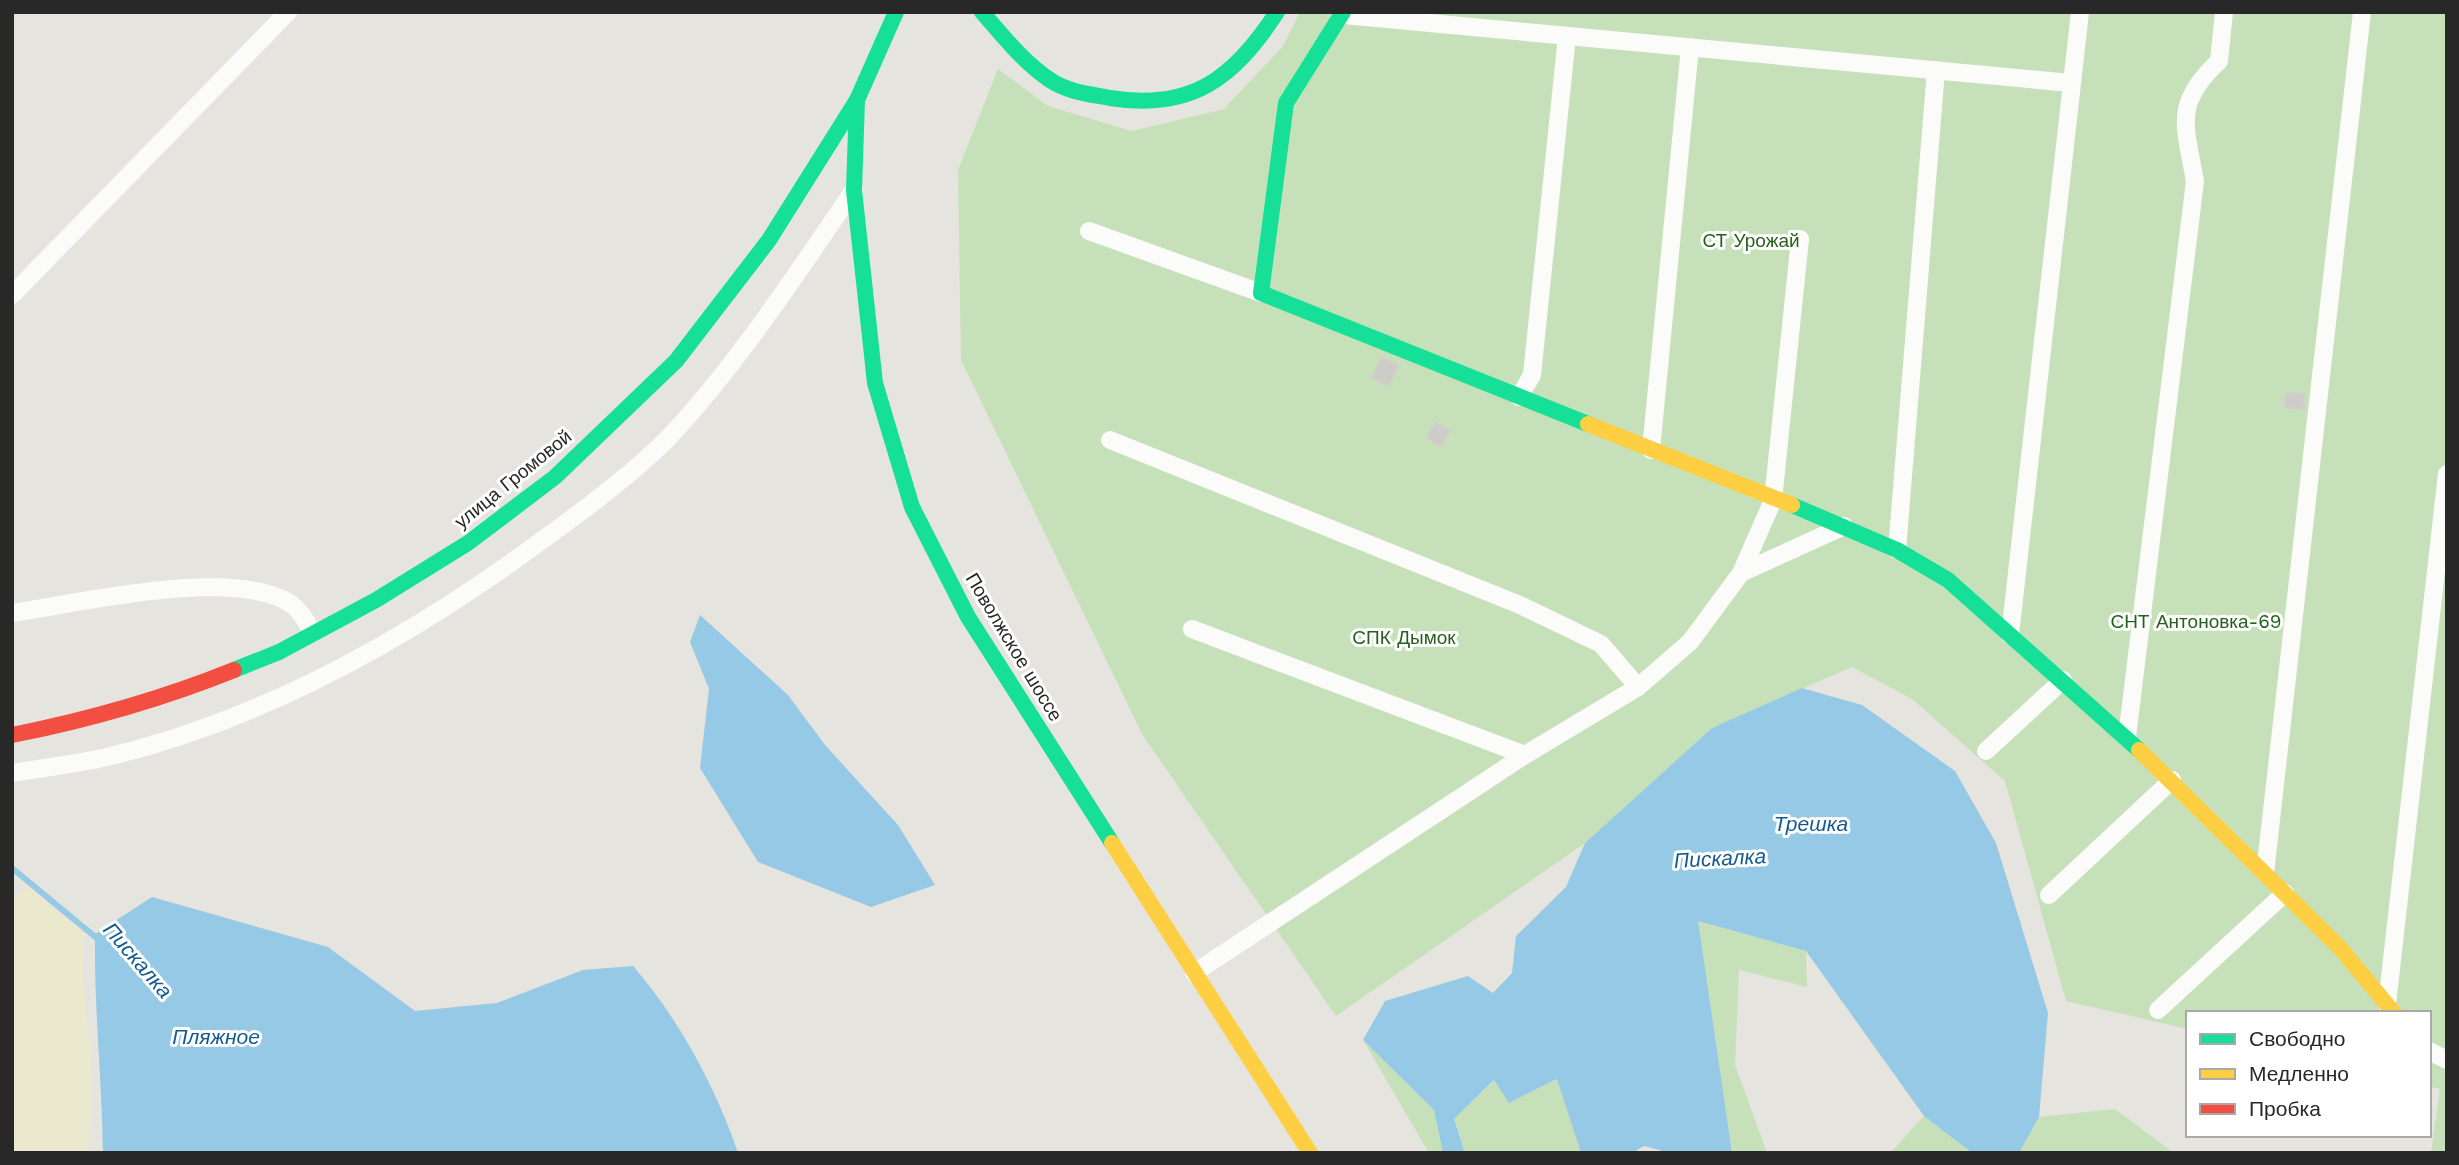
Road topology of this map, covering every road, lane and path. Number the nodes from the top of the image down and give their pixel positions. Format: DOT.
graph roads {
  1 [pos="288,12"];
  2 [pos="896,12"];
  3 [pos="982,12"];
  4 [pos="1277,12"];
  5 [pos="2080,12"];
  6 [pos="2224,12"];
  7 [pos="2362,12"];
  8 [pos="1343,14"];
  9 [pos="1567,36"];
  10 [pos="1690,47"];
  11 [pos="1936,70"];
  12 [pos="2071,83"];
  13 [pos="857,100"];
  14 [pos="854,190"];
  15 [pos="1089,231"];
  16 [pos="1800,239"];
  17 [pos="1261,293"];
  18 [pos="12,295"];
  19 [pos="1520,397"];
  20 [pos="1110,440"];
  21 [pos="1651,450"];
  22 [pos="2447,474"];
  23 [pos="1773,500"];
  24 [pos="1843,526"];
  25 [pos="1897,550"];
  26 [pos="1741,573"];
  27 [pos="12,613"];
  28 [pos="1192,629"];
  29 [pos="313,634"];
  30 [pos="2010,635"];
  31 [pos="2063,680"];
  32 [pos="1638,687"];
  33 [pos="12,736"];
  34 [pos="2127,737"];
  35 [pos="1986,751"];
  36 [pos="1525,755"];
  37 [pos="12,773"];
  38 [pos="2172,780"];
  39 [pos="2265,873"];
  40 [pos="2285,893"];
  41 [pos="2049,895"];
  42 [pos="1194,973"];
  43 [pos="2390,1008"];
  44 [pos="2158,1010"];
  45 [pos="2431,1052"];
  46 [pos="2447,1060"];
  47 [pos="1310,1153"];
  1 -- 18 [label="street"];
  2 -- 13 [label="main road, улица Громовой"];
  3 -- 4 [label="main road"];
  5 -- 12 [label="street"];
  6 -- 34 [label="street"];
  7 -- 39 [label="street"];
  8 -- 9 [label="street"];
  8 -- 17 [label="main road"];
  9 -- 10 [label="street"];
  9 -- 19 [label="street"];
  10 -- 11 [label="street"];
  10 -- 21 [label="street"];
  11 -- 12 [label="street"];
  11 -- 25 [label="street"];
  12 -- 30 [label="street"];
  13 -- 14 [label="main road, Поволжское шоссе"];
  13 -- 29 [label="main road, улица Громовой"];
  14 -- 37 [label="street"];
  14 -- 42 [label="main road, Поволжское шоссе"];
  15 -- 17 [label="street"];
  16 -- 23 [label="street"];
  17 -- 19 [label="main road"];
  19 -- 21 [label="main road"];
  20 -- 32 [label="street"];
  21 -- 23 [label="main road"];
  22 -- 43 [label="street"];
  23 -- 24 [label="main road"];
  23 -- 26 [label="street"];
  24 -- 25 [label="main road"];
  24 -- 26 [label="street"];
  25 -- 30 [label="main road"];
  26 -- 32 [label="street"];
  27 -- 29 [label="street"];
  28 -- 36 [label="street"];
  29 -- 33 [label="main road, улица Громовой"];
  30 -- 31 [label="main road"];
  31 -- 34 [label="main road"];
  31 -- 35 [label="street"];
  32 -- 36 [label="street"];
  34 -- 38 [label="main road"];
  36 -- 42 [label="street"];
  38 -- 39 [label="main road"];
  38 -- 41 [label="street"];
  39 -- 40 [label="main road"];
  40 -- 43 [label="main road"];
  40 -- 44 [label="street"];
  42 -- 47 [label="main road, Поволжское шоссе"];
  45 -- 46 [label="street"];
}
